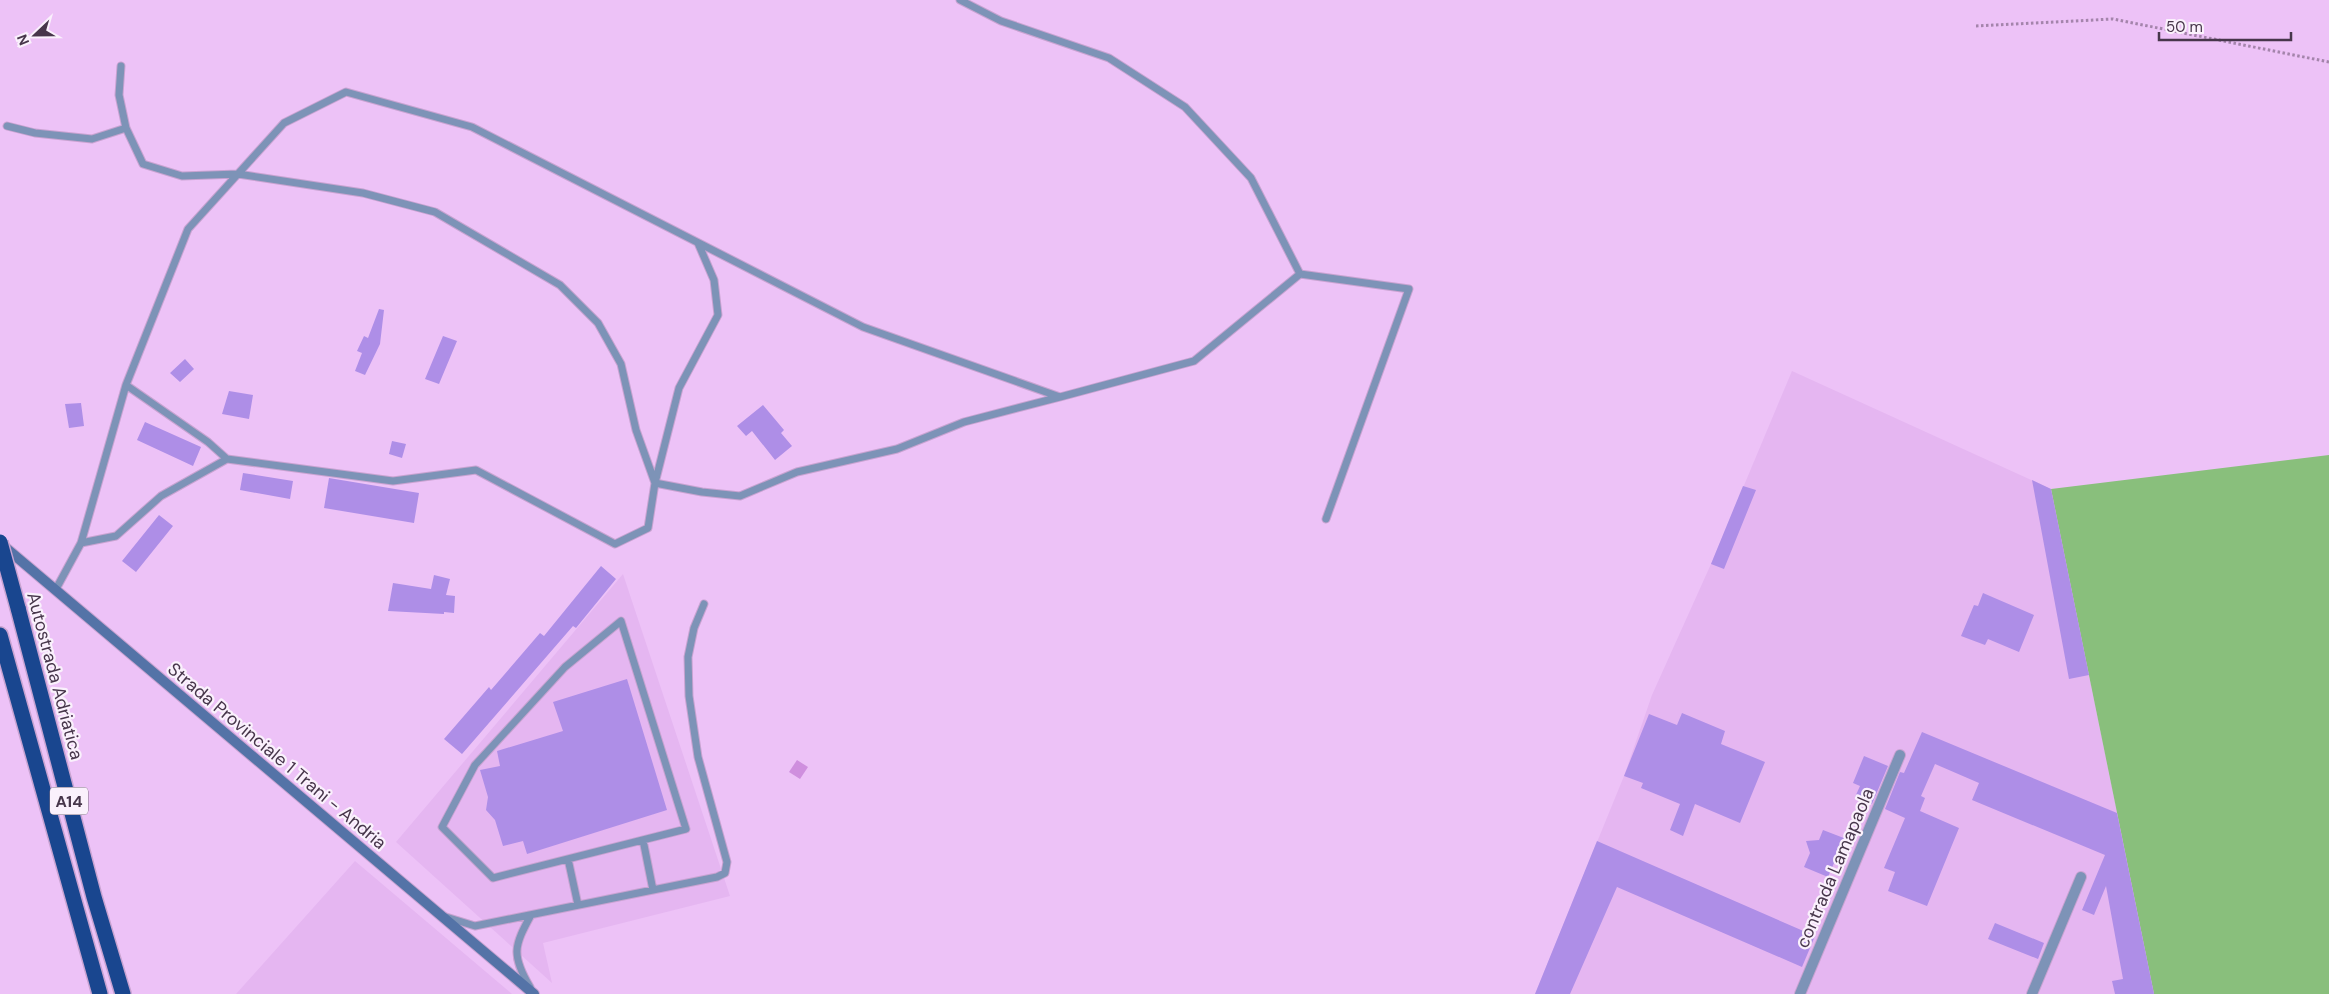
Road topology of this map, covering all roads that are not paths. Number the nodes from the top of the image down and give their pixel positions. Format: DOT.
graph roads {
  1 [pos="960,0"];
  2 [pos="122,66"];
  3 [pos="7,126"];
  4 [pos="126,128"];
  5 [pos="238,174"];
  6 [pos="698,243"];
  7 [pos="1300,274"];
  8 [pos="126,385"];
  9 [pos="1060,397"];
  10 [pos="227,459"];
  11 [pos="655,483"];
  12 [pos="1326,519"];
  13 [pos="0,542"];
  14 [pos="81,543"];
  15 [pos="56,589"];
  16 [pos="704,604"];
  17 [pos="0,635"];
  18 [pos="1900,755"];
  19 [pos="642,840"];
  20 [pos="568,859"];
  21 [pos="2081,877"];
  22 [pos="653,890"];
  23 [pos="578,905"];
  24 [pos="531,915"];
  25 [pos="441,916"];
  26 [pos="100,994"];
  27 [pos="123,994"];
  28 [pos="534,994"];
  29 [pos="1800,994"];
  30 [pos="2032,994"];
  1 -- 7 [label="lane"];
  2 -- 4 [label="lane"];
  3 -- 4 [label="lane"];
  4 -- 5 [label="lane"];
  5 -- 6 [label="lane"];
  5 -- 8 [label="lane"];
  5 -- 11 [label="lane"];
  6 -- 9 [label="lane"];
  6 -- 11 [label="lane"];
  7 -- 9 [label="lane"];
  7 -- 12 [label="lane"];
  8 -- 10 [label="lane"];
  8 -- 14 [label="lane"];
  9 -- 11 [label="lane"];
  10 -- 11 [label="lane"];
  10 -- 14 [label="lane"];
  13 -- 15 [label="main road, Strada Provinciale 1 Trani - Andria"];
  13 -- 27 [label="highway, Autostrada Adriatica / A14, bridge"];
  14 -- 15 [label="lane"];
  15 -- 25 [label="main road, Strada Provinciale 1 Trani - Andria"];
  16 -- 22 [label="lane"];
  17 -- 26 [label="highway, A14"];
  18 -- 29 [label="street, contrada Lamapaola"];
  19 -- 20 [label="lane"];
  19 -- 20 [label="lane"];
  19 -- 22 [label="lane"];
  20 -- 23 [label="lane"];
  21 -- 30 [label="street"];
  22 -- 23 [label="lane"];
  23 -- 24 [label="lane"];
  24 -- 25 [label="lane"];
  24 -- 28 [label="lane"];
  25 -- 28 [label="main road, Strada Provinciale 1 Trani - Andria"];
}
